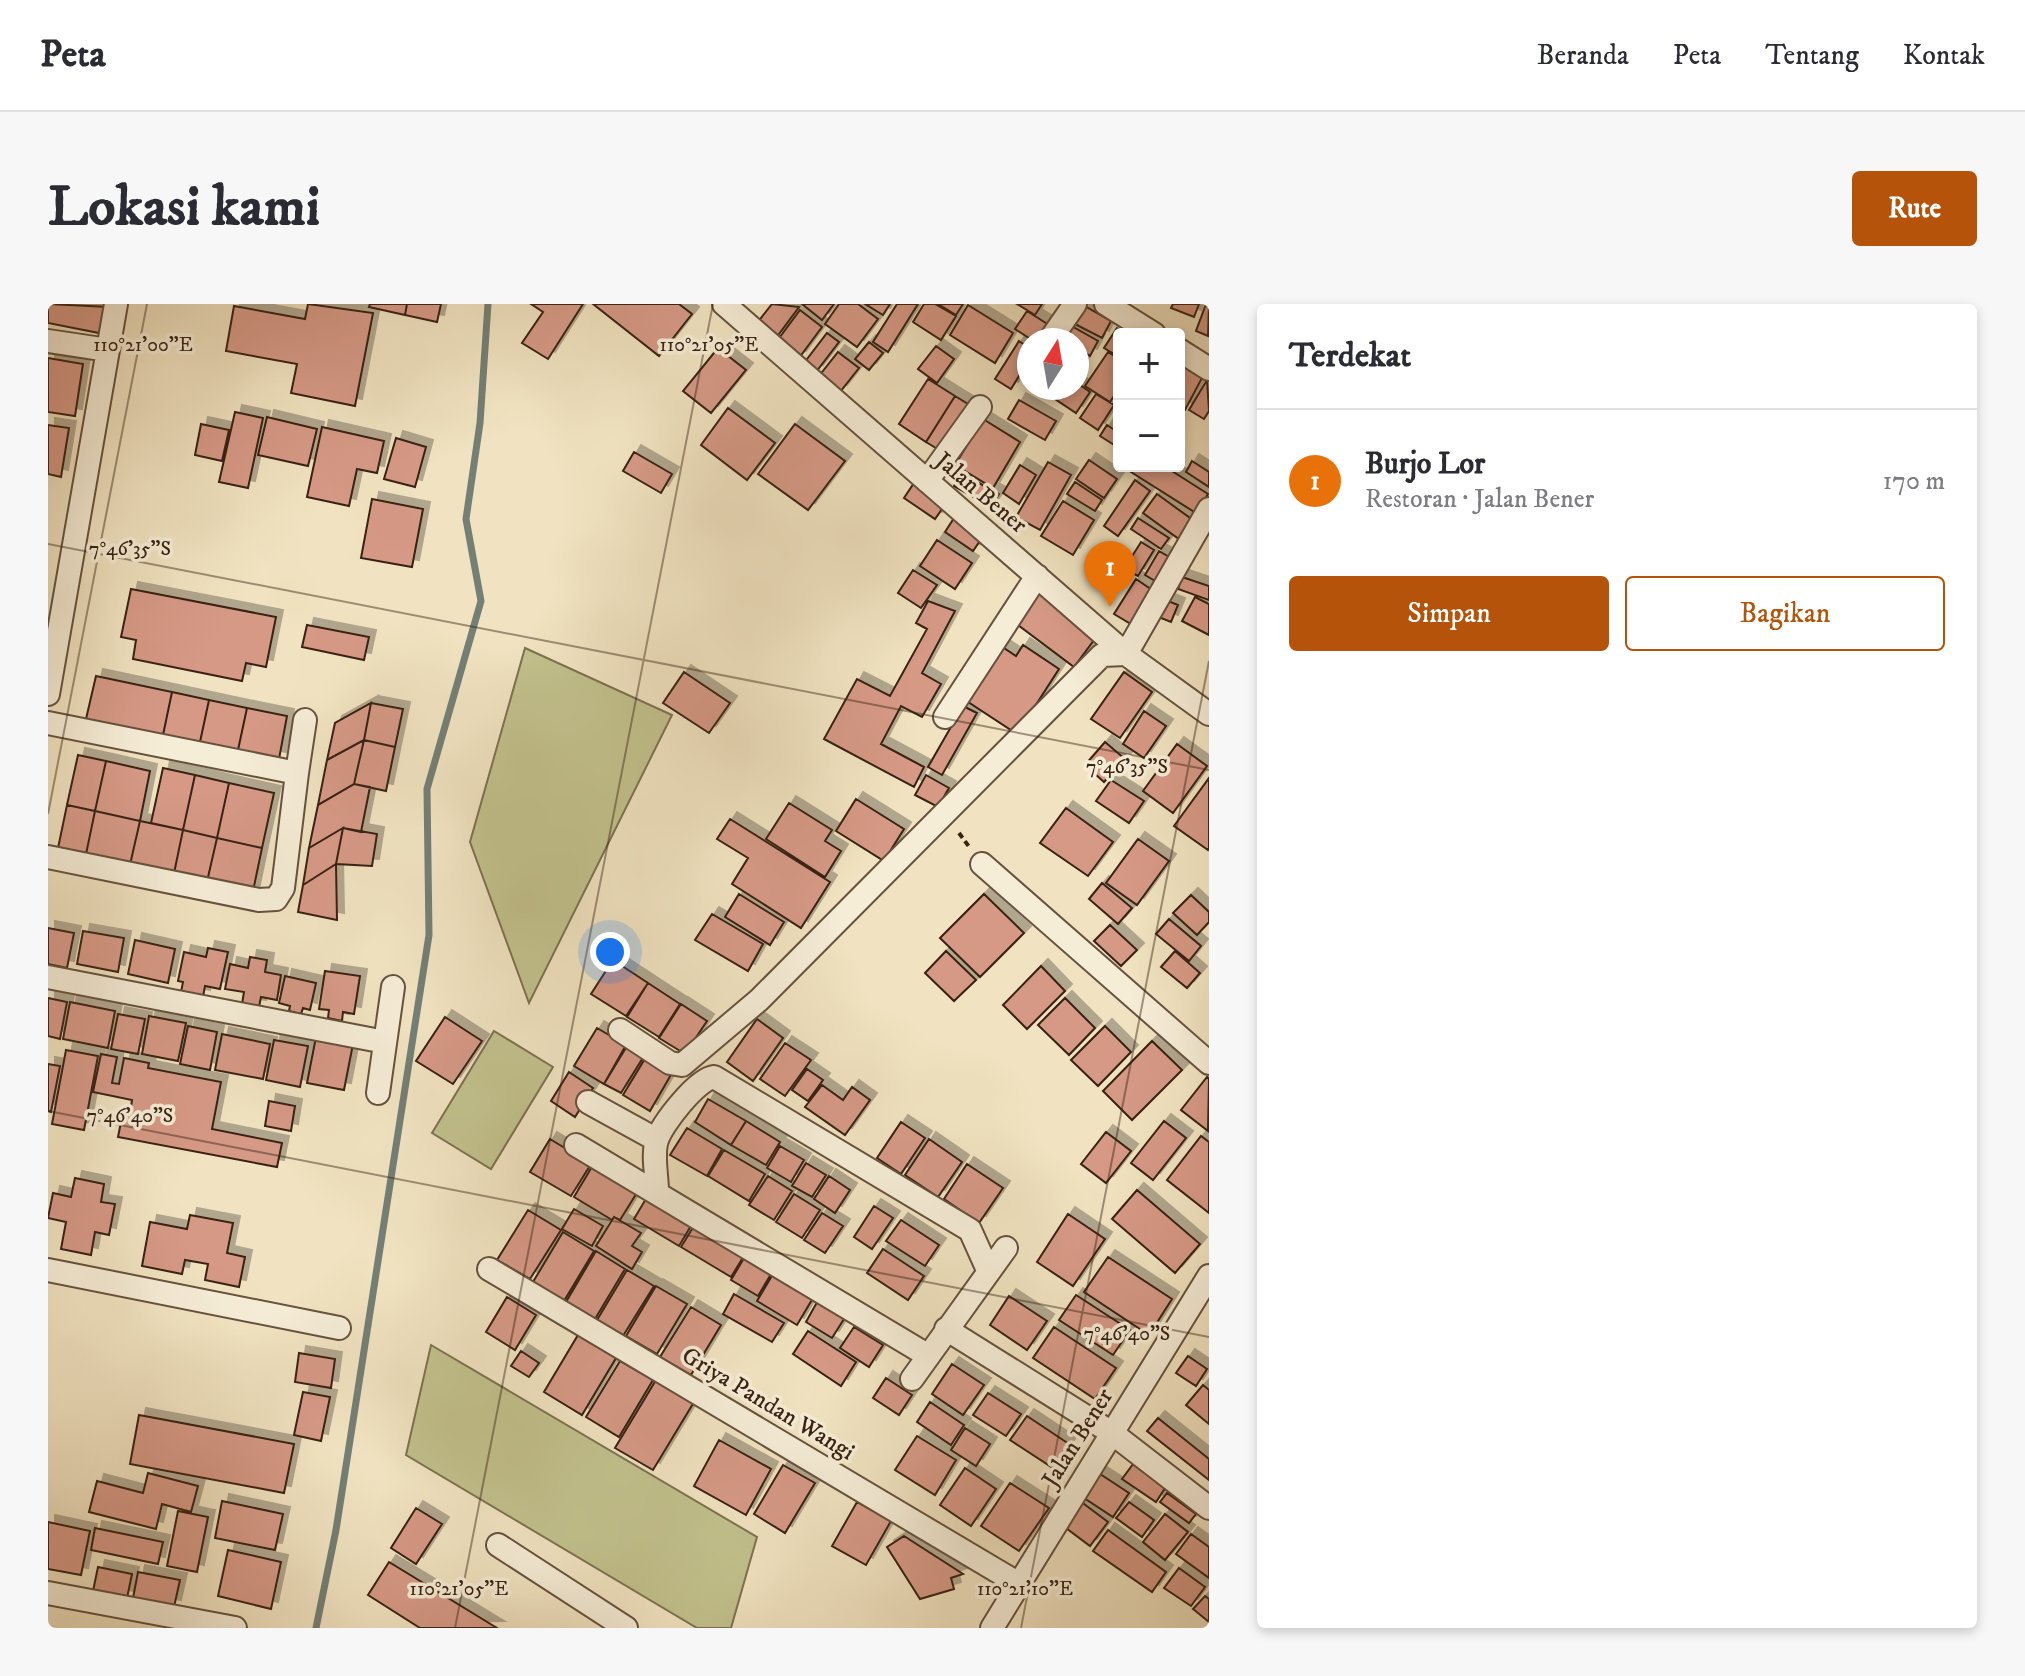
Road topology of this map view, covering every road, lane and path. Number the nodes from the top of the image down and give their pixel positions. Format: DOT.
graph roads {
  1 [pos="116,304"];
  2 [pos="724,304"];
  3 [pos="1075,304"];
  4 [pos="1106,304"];
  5 [pos="1058,328"];
  6 [pos="1144,328"];
  7 [pos="48,341"];
  8 [pos="108,350"];
  9 [pos="1185,354"];
  10 [pos="1209,369"];
  11 [pos="980,407"];
  12 [pos="927,481"];
  13 [pos="1209,509"];
  14 [pos="1037,576"];
  15 [pos="1126,654"];
  16 [pos="48,694"];
  17 [pos="1209,714"];
  18 [pos="945,717"];
  19 [pos="305,720"];
  20 [pos="48,723"];
  21 [pos="297,773"];
  22 [pos="945,815"];
  23 [pos="48,857"];
  24 [pos="982,864"];
  25 [pos="48,977"];
  26 [pos="393,987"];
  27 [pos="620,1030"];
  28 [pos="385,1042"];
  29 [pos="1209,1063"];
  30 [pos="378,1093"];
  31 [pos="588,1102"];
  32 [pos="657,1140"];
  33 [pos="576,1145"];
  34 [pos="657,1191"];
  35 [pos="1006,1248"];
  36 [pos="489,1269"];
  37 [pos="48,1270"];
  38 [pos="988,1270"];
  39 [pos="1209,1276"];
  40 [pos="339,1328"];
  41 [pos="946,1329"];
  42 [pos="927,1355"];
  43 [pos="912,1379"];
  44 [pos="1112,1433"];
  45 [pos="1209,1508"];
  46 [pos="498,1545"];
  47 [pos="1019,1584"];
  48 [pos="48,1593"];
  49 [pos="235,1628"];
  50 [pos="626,1628"];
  51 [pos="992,1628"];
  1 -- 8 [label="street"];
  2 -- 12 [label="street, Jalan Bener"];
  3 -- 5 [label="street"];
  4 -- 6 [label="street"];
  7 -- 8 [label="street"];
  8 -- 16 [label="street"];
  9 -- 10 [label="street"];
  11 -- 12 [label="street"];
  12 -- 14 [label="street, Jalan Bener"];
  13 -- 15 [label="street"];
  14 -- 15 [label="street, Jalan Bener"];
  14 -- 18 [label="street"];
  15 -- 17 [label="street, Jalan Bener"];
  15 -- 22 [label="street"];
  19 -- 21 [label="street"];
  20 -- 21 [label="street"];
  21 -- 23 [label="street"];
  22 -- 24 [label="path"];
  22 -- 27 [label="street"];
  24 -- 29 [label="street"];
  25 -- 28 [label="street"];
  26 -- 28 [label="street"];
  28 -- 30 [label="street"];
  31 -- 32 [label="street"];
  32 -- 34 [label="street"];
  32 -- 38 [label="street"];
  33 -- 34 [label="street"];
  34 -- 42 [label="street"];
  35 -- 38 [label="street"];
  36 -- 47 [label="street, Griya Pandan Wangi"];
  37 -- 40 [label="street"];
  38 -- 41 [label="street"];
  39 -- 44 [label="street, Jalan Bener"];
  41 -- 42 [label="street"];
  41 -- 44 [label="street"];
  42 -- 43 [label="street"];
  44 -- 45 [label="street"];
  44 -- 47 [label="street, Jalan Bener"];
  46 -- 50 [label="street"];
  47 -- 51 [label="street, Jalan Bener"];
  48 -- 49 [label="street"];
}
